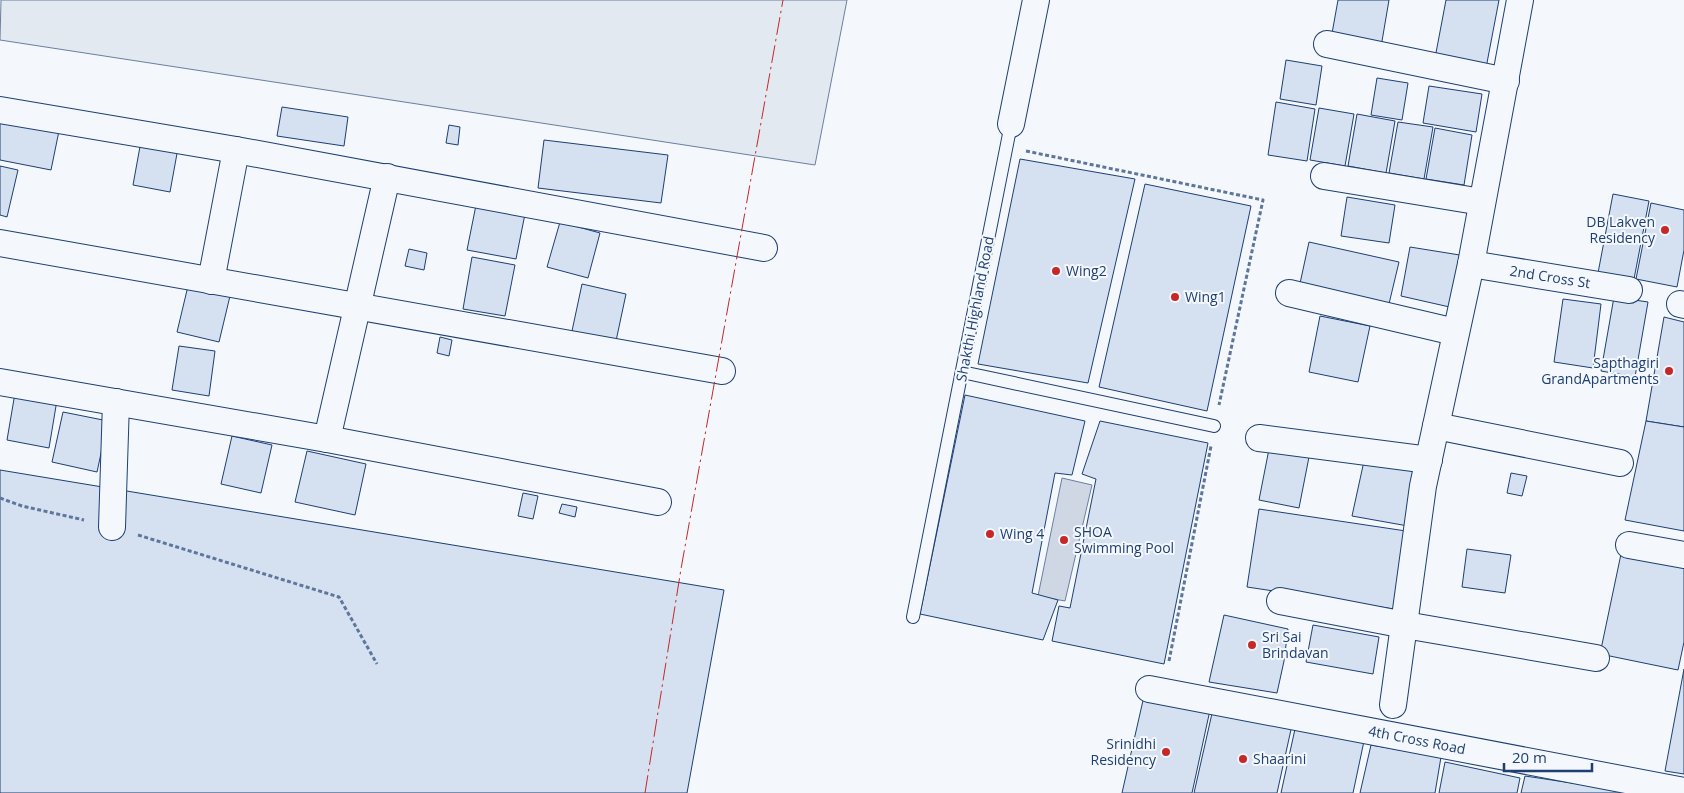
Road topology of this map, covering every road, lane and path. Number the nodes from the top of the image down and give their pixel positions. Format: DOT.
graph roads {
  1 [pos="1036,0"];
  2 [pos="1520,0"];
  3 [pos="1327,44"];
  4 [pos="1506,81"];
  5 [pos="0,110"];
  6 [pos="1011,124"];
  7 [pos="236,150"];
  8 [pos="1021,150"];
  9 [pos="1324,176"];
  10 [pos="387,177"];
  11 [pos="1482,202"];
  12 [pos="0,243"];
  13 [pos="764,248"];
  14 [pos="1470,264"];
  15 [pos="211,281"];
  16 [pos="1629,290"];
  17 [pos="1288,293"];
  18 [pos="358,307"];
  19 [pos="1455,332"];
  20 [pos="722,371"];
  21 [pos="962,372"];
  22 [pos="0,382"];
  23 [pos="116,402"];
  24 [pos="1214,426"];
  25 [pos="1436,426"];
  26 [pos="1259,438"];
  27 [pos="327,440"];
  28 [pos="1428,460"];
  29 [pos="1620,463"];
  30 [pos="0,498"];
  31 [pos="658,502"];
  32 [pos="112,528"];
  33 [pos="1629,545"];
  34 [pos="1684,555"];
  35 [pos="1280,601"];
  36 [pos="913,617"];
  37 [pos="1405,625"];
  38 [pos="1596,658"];
  39 [pos="1169,661"];
  40 [pos="378,664"];
  41 [pos="1149,689"];
  42 [pos="1393,705"];
  43 [pos="1684,791"];
  1 -- 6 [label="street, Shakthi Highland Road"];
  2 -- 4 [label="street"];
  3 -- 4 [label="street"];
  4 -- 11 [label="street"];
  5 -- 7 [label="street"];
  6 -- 21 [label="lane, Shakthi Highland Road"];
  7 -- 10 [label="street"];
  7 -- 15 [label="street"];
  8 -- 24 [label="path"];
  9 -- 11 [label="street"];
  10 -- 13 [label="street"];
  10 -- 18 [label="street"];
  11 -- 14 [label="street"];
  12 -- 15 [label="street"];
  14 -- 16 [label="street, 2nd Cross St"];
  14 -- 19 [label="street"];
  15 -- 18 [label="street"];
  17 -- 19 [label="street"];
  18 -- 20 [label="street"];
  18 -- 27 [label="street"];
  19 -- 25 [label="street"];
  21 -- 24 [label="lane"];
  21 -- 36 [label="lane, Shakthi Highland Road"];
  22 -- 23 [label="street"];
  23 -- 27 [label="street"];
  23 -- 32 [label="street"];
  24 -- 39 [label="path"];
  25 -- 28 [label="street"];
  25 -- 29 [label="street"];
  26 -- 28 [label="street"];
  27 -- 31 [label="street"];
  28 -- 37 [label="street"];
  30 -- 32 [label="path"];
  32 -- 40 [label="path"];
  33 -- 34 [label="street"];
  35 -- 37 [label="street"];
  37 -- 38 [label="street"];
  37 -- 42 [label="street"];
  41 -- 43 [label="street, 4th Cross Road"];
}
